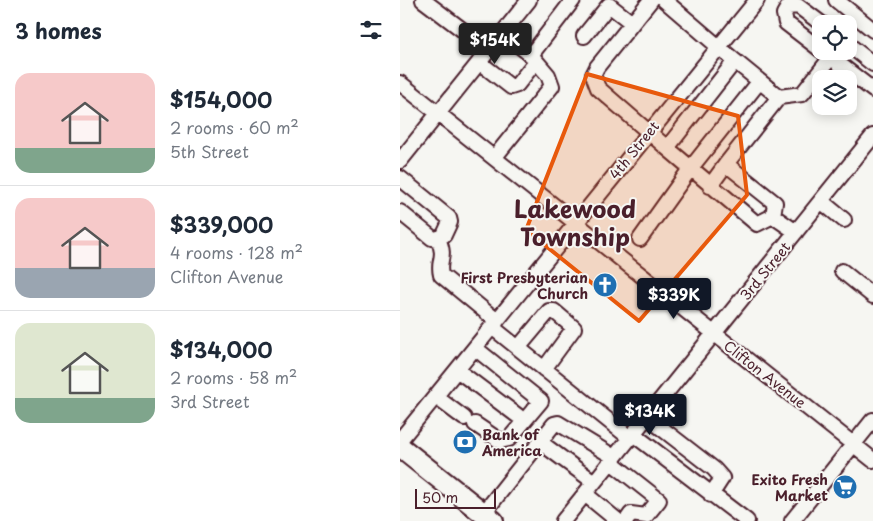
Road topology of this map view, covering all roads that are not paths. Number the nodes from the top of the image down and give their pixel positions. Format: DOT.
graph roads {
  1 [pos="423,0"];
  2 [pos="529,0"];
  3 [pos="573,0"];
  4 [pos="651,0"];
  5 [pos="664,0"];
  6 [pos="756,0"];
  7 [pos="836,0"];
  8 [pos="611,2"];
  9 [pos="812,16"];
  10 [pos="632,23"];
  11 [pos="873,30"];
  12 [pos="502,33"];
  13 [pos="584,36"];
  14 [pos="812,41"];
  15 [pos="719,46"];
  16 [pos="489,50"];
  17 [pos="857,51"];
  18 [pos="534,58"];
  19 [pos="824,60"];
  20 [pos="837,60"];
  21 [pos="735,61"];
  22 [pos="479,62"];
  23 [pos="873,64"];
  24 [pos="759,82"];
  25 [pos="400,83"];
  26 [pos="873,90"];
  27 [pos="779,98"];
  28 [pos="439,113"];
  29 [pos="648,132"];
  30 [pos="873,136"];
  31 [pos="667,148"];
  32 [pos="494,158"];
  33 [pos="400,161"];
  34 [pos="726,164"];
  35 [pos="690,169"];
  36 [pos="400,178"];
  37 [pos="710,186"];
  38 [pos="821,201"];
  39 [pos="400,212"];
  40 [pos="773,216"];
  41 [pos="844,220"];
  42 [pos="575,223"];
  43 [pos="796,232"];
  44 [pos="438,239"];
  45 [pos="640,239"];
  46 [pos="842,271"];
  47 [pos="873,296"];
  48 [pos="494,324"];
  49 [pos="714,334"];
  50 [pos="475,348"];
  51 [pos="518,348"];
  52 [pos="544,369"];
  53 [pos="457,370"];
  54 [pos="436,397"];
  55 [pos="518,416"];
  56 [pos="647,417"];
  57 [pos="873,420"];
  58 [pos="631,436"];
  59 [pos="400,440"];
  60 [pos="539,443"];
  61 [pos="854,444"];
  62 [pos="400,447"];
  63 [pos="613,460"];
  64 [pos="873,460"];
  65 [pos="594,482"];
  66 [pos="585,494"];
  67 [pos="711,495"];
  68 [pos="488,517"];
  69 [pos="571,518"];
  70 [pos="618,521"];
  71 [pos="626,521"];
  72 [pos="747,521"];
  73 [pos="792,521"];
  1 -- 16 [label="street"];
  2 -- 12 [label="street"];
  3 -- 18 [label="street"];
  4 -- 10 [label="street"];
  5 -- 15 [label="street"];
  6 -- 15 [label="street, 4th Street"];
  7 -- 11 [label="street"];
  8 -- 10 [label="street"];
  8 -- 13 [label="street"];
  9 -- 14 [label="street"];
  10 -- 29 [label="street"];
  12 -- 16 [label="street"];
  12 -- 18 [label="street"];
  15 -- 21 [label="street"];
  15 -- 29 [label="street, 4th Street"];
  16 -- 22 [label="street"];
  17 -- 23 [label="street"];
  18 -- 22 [label="street"];
  18 -- 32 [label="street"];
  19 -- 27 [label="street"];
  20 -- 26 [label="street"];
  21 -- 24 [label="street"];
  21 -- 31 [label="street"];
  22 -- 28 [label="street"];
  24 -- 27 [label="street"];
  24 -- 35 [label="street"];
  25 -- 28 [label="street, Clifton Avenue"];
  27 -- 34 [label="street"];
  28 -- 32 [label="street, Clifton Avenue"];
  28 -- 33 [label="street"];
  29 -- 31 [label="street"];
  29 -- 42 [label="street, 4th Street"];
  30 -- 38 [label="street, 3rd Street"];
  31 -- 35 [label="street"];
  32 -- 42 [label="street, Clifton Avenue"];
  34 -- 37 [label="street"];
  34 -- 40 [label="street"];
  35 -- 37 [label="street"];
  35 -- 45 [label="street"];
  36 -- 44 [label="street"];
  37 -- 40 [label="street"];
  38 -- 41 [label="street"];
  38 -- 43 [label="street, 3rd Street"];
  39 -- 44 [label="street"];
  40 -- 43 [label="street"];
  42 -- 48 [label="street, 4th Street"];
  42 -- 49 [label="street, Clifton Avenue"];
  43 -- 49 [label="street, 3rd Street"];
  44 -- 48 [label="street"];
  46 -- 47 [label="street"];
  48 -- 50 [label="street, 4th Street"];
  48 -- 51 [label="street"];
  49 -- 56 [label="street, 3rd Street"];
  49 -- 61 [label="street, Clifton Avenue"];
  50 -- 53 [label="street, 4th Street"];
  50 -- 54 [label="street"];
  51 -- 52 [label="street"];
  51 -- 52 [label="street"];
  52 -- 58 [label="street"];
  53 -- 54 [label="street, 4th Street"];
  53 -- 55 [label="street"];
  54 -- 59 [label="street, 4th Street"];
  56 -- 58 [label="street, 3rd Street"];
  56 -- 67 [label="street"];
  57 -- 61 [label="street"];
  58 -- 63 [label="street, 3rd Street"];
  58 -- 67 [label="street"];
  60 -- 63 [label="street"];
  60 -- 65 [label="street"];
  60 -- 68 [label="street"];
  61 -- 64 [label="street, Clifton Avenue"];
  61 -- 73 [label="street"];
  62 -- 68 [label="highway"];
  63 -- 65 [label="street, 3rd Street"];
  63 -- 71 [label="street"];
  65 -- 66 [label="street, 3rd Street"];
  66 -- 69 [label="street, 3rd Street"];
  66 -- 70 [label="street"];
  67 -- 72 [label="street"];
}
